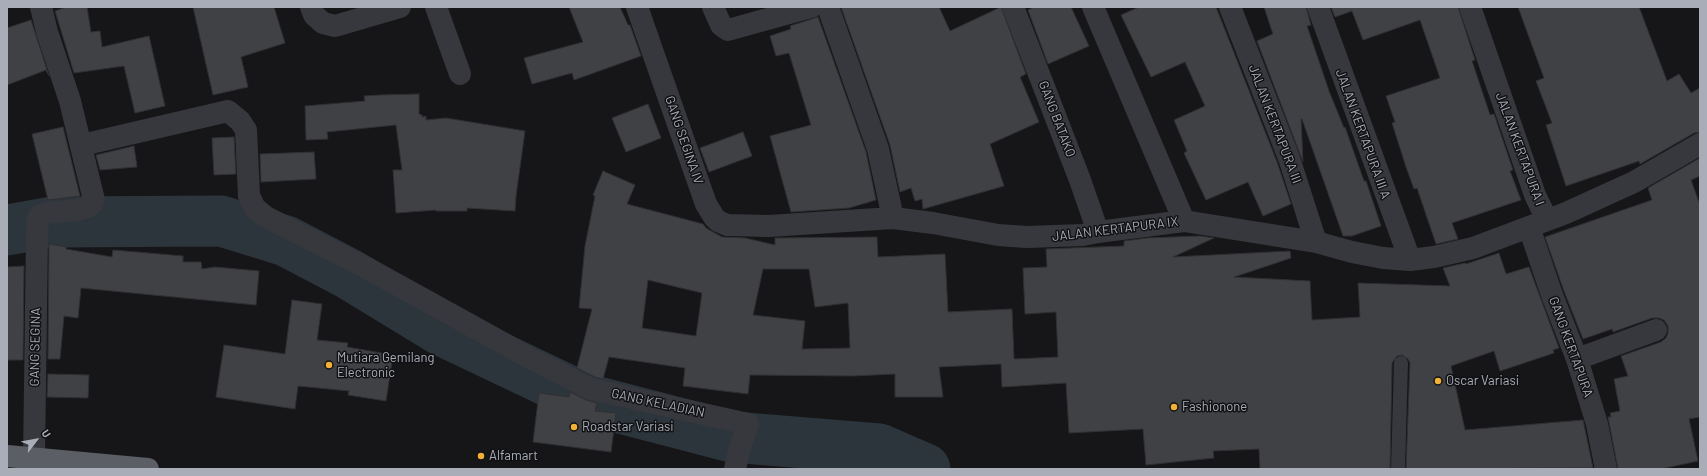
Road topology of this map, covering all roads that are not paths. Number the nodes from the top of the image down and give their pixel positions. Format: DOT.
graph roads {
  1 [pos="41,7"];
  2 [pos="311,7"];
  3 [pos="400,7"];
  4 [pos="436,7"];
  5 [pos="637,7"];
  6 [pos="713,7"];
  7 [pos="811,7"];
  8 [pos="828,7"];
  9 [pos="1013,7"];
  10 [pos="1093,7"];
  11 [pos="1230,7"];
  12 [pos="1318,7"];
  13 [pos="1470,7"];
  14 [pos="460,74"];
  15 [pos="1700,144"];
  16 [pos="82,145"];
  17 [pos="893,218"];
  18 [pos="1184,221"];
  19 [pos="1538,224"];
  20 [pos="769,226"];
  21 [pos="1098,232"];
  22 [pos="1316,242"];
  23 [pos="1410,260"];
  24 [pos="1656,330"];
  25 [pos="1577,359"];
  26 [pos="1401,364"];
  27 [pos="7,456"];
  28 [pos="34,458"];
  29 [pos="737,460"];
  30 [pos="140,469"];
  31 [pos="148,469"];
  32 [pos="1398,469"];
  33 [pos="1606,469"];
  1 -- 16 [label="street"];
  2 -- 3 [label="street"];
  4 -- 14 [label="street"];
  5 -- 20 [label="street, GANG SEGINA IV"];
  6 -- 7 [label="street"];
  8 -- 17 [label="street"];
  9 -- 21 [label="street, GANG BATAKO"];
  10 -- 18 [label="street, JALAN KERTAPURA IX"];
  11 -- 22 [label="street, JALAN KERTAPURA III"];
  12 -- 23 [label="street, JALAN KERTAPURA III A"];
  13 -- 19 [label="street, JALAN KERTAPURA I"];
  15 -- 19 [label="street, JALAN KERTAPURA I"];
  16 -- 28 [label="street, GANG SEGINA"];
  16 -- 29 [label="street, GANG KELADIAN"];
  17 -- 20 [label="street, JALAN KERTAPURA IX"];
  17 -- 21 [label="street, JALAN KERTAPURA IX"];
  18 -- 21 [label="street, JALAN KERTAPURA IX"];
  18 -- 22 [label="street"];
  19 -- 23 [label="street"];
  19 -- 25 [label="street, GANG KERTAPURA"];
  22 -- 23 [label="street"];
  24 -- 25 [label="street"];
  25 -- 33 [label="street, GANG KERTAPURA"];
  26 -- 32 [label="lane"];
  27 -- 28 [label="highway"];
  28 -- 30 [label="highway"];
  30 -- 31 [label="highway"];
}
